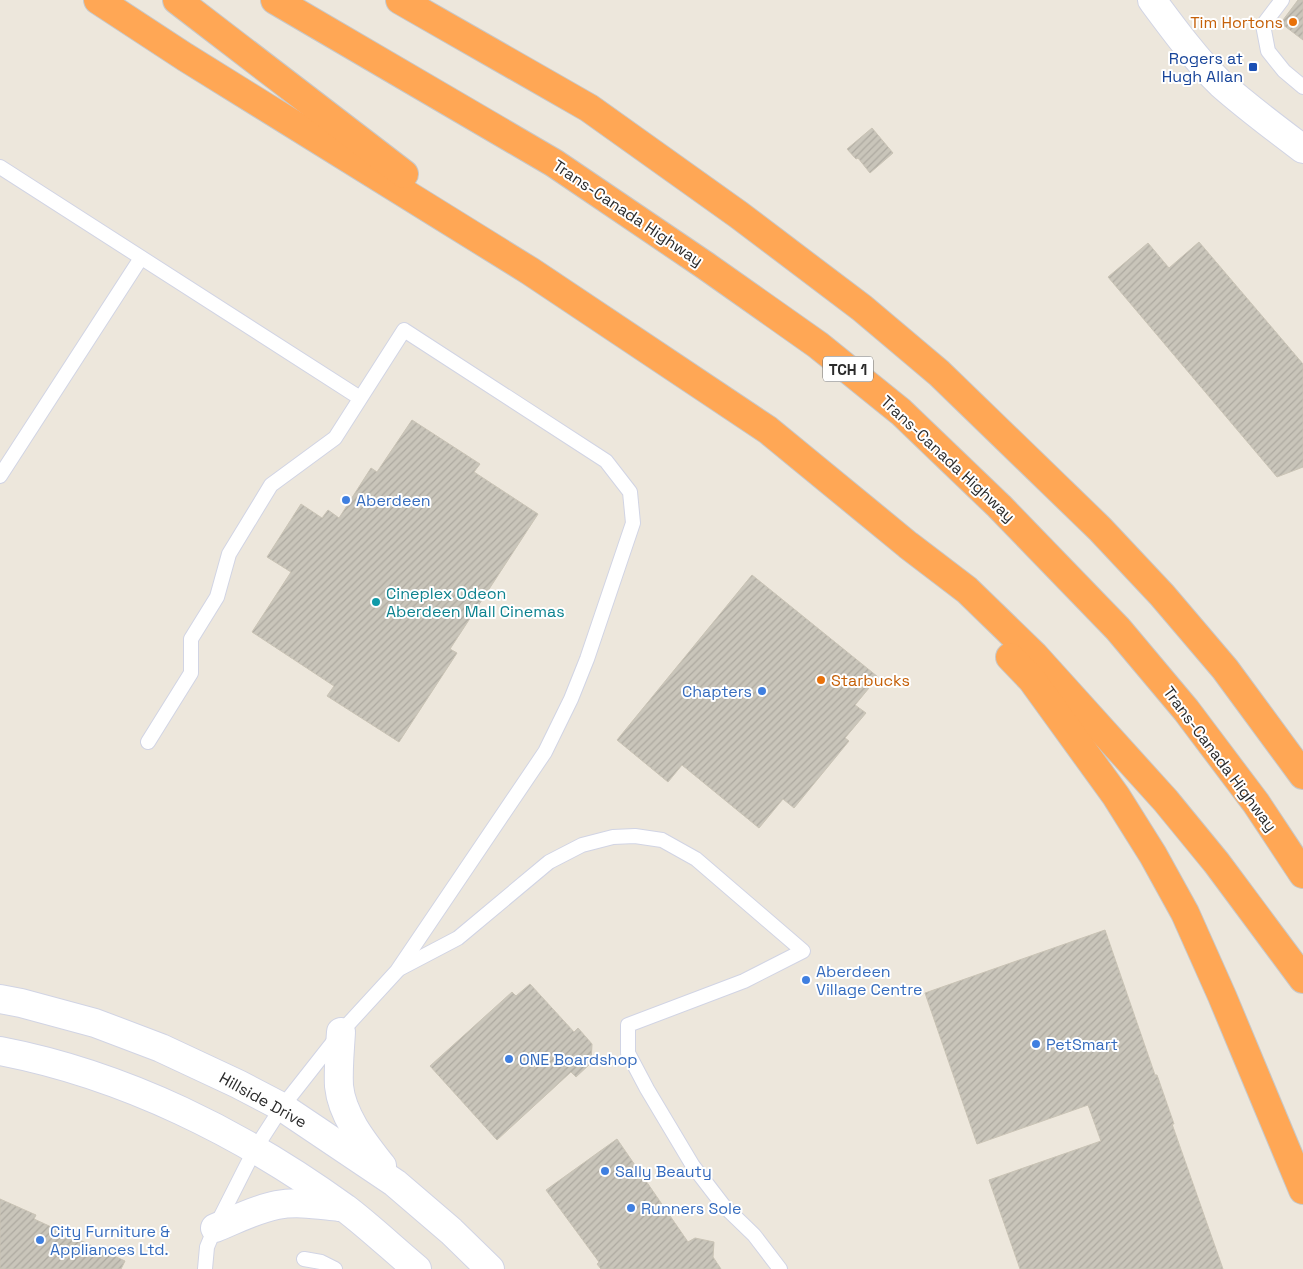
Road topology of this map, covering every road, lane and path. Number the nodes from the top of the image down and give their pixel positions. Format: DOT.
graph roads {
  1 [pos="98,0"];
  2 [pos="176,0"];
  3 [pos="274,0"];
  4 [pos="400,0"];
  5 [pos="1152,0"];
  6 [pos="1282,0"];
  7 [pos="1303,87"];
  8 [pos="1303,149"];
  9 [pos="0,167"];
  10 [pos="141,258"];
  11 [pos="530,271"];
  12 [pos="360,398"];
  13 [pos="0,476"];
  14 [pos="908,546"];
  15 [pos="148,742"];
  16 [pos="1303,775"];
  17 [pos="1303,874"];
  18 [pos="396,971"];
  19 [pos="1303,979"];
  20 [pos="0,999"];
  21 [pos="341,1032"];
  22 [pos="0,1051"];
  23 [pos="282,1107"];
  24 [pos="255,1149"];
  25 [pos="396,1183"];
  26 [pos="1303,1190"];
  27 [pos="343,1208"];
  28 [pos="216,1228"];
  29 [pos="304,1259"];
  30 [pos="205,1269"];
  31 [pos="335,1269"];
  32 [pos="417,1269"];
  33 [pos="490,1269"];
  34 [pos="780,1269"];
  1 -- 11 [label="highway"];
  2 -- 11 [label="highway"];
  3 -- 17 [label="highway, Trans-Canada Highway / TCH 1"];
  4 -- 16 [label="highway"];
  5 -- 8 [label="main road"];
  6 -- 7 [label="lane"];
  9 -- 10 [label="lane"];
  10 -- 12 [label="lane"];
  10 -- 13 [label="lane"];
  11 -- 14 [label="highway"];
  12 -- 15 [label="lane"];
  12 -- 18 [label="lane"];
  14 -- 19 [label="highway"];
  14 -- 26 [label="highway"];
  18 -- 21 [label="lane"];
  18 -- 34 [label="lane"];
  20 -- 23 [label="main road, Hillside Drive"];
  21 -- 23 [label="lane"];
  21 -- 25 [label="main road"];
  22 -- 24 [label="main road"];
  23 -- 24 [label="lane"];
  23 -- 25 [label="main road, Hillside Drive"];
  24 -- 27 [label="main road"];
  24 -- 28 [label="lane"];
  25 -- 33 [label="main road, Hillside Drive"];
  27 -- 28 [label="main road"];
  27 -- 32 [label="main road"];
  28 -- 30 [label="lane"];
  29 -- 31 [label="lane"];
}
